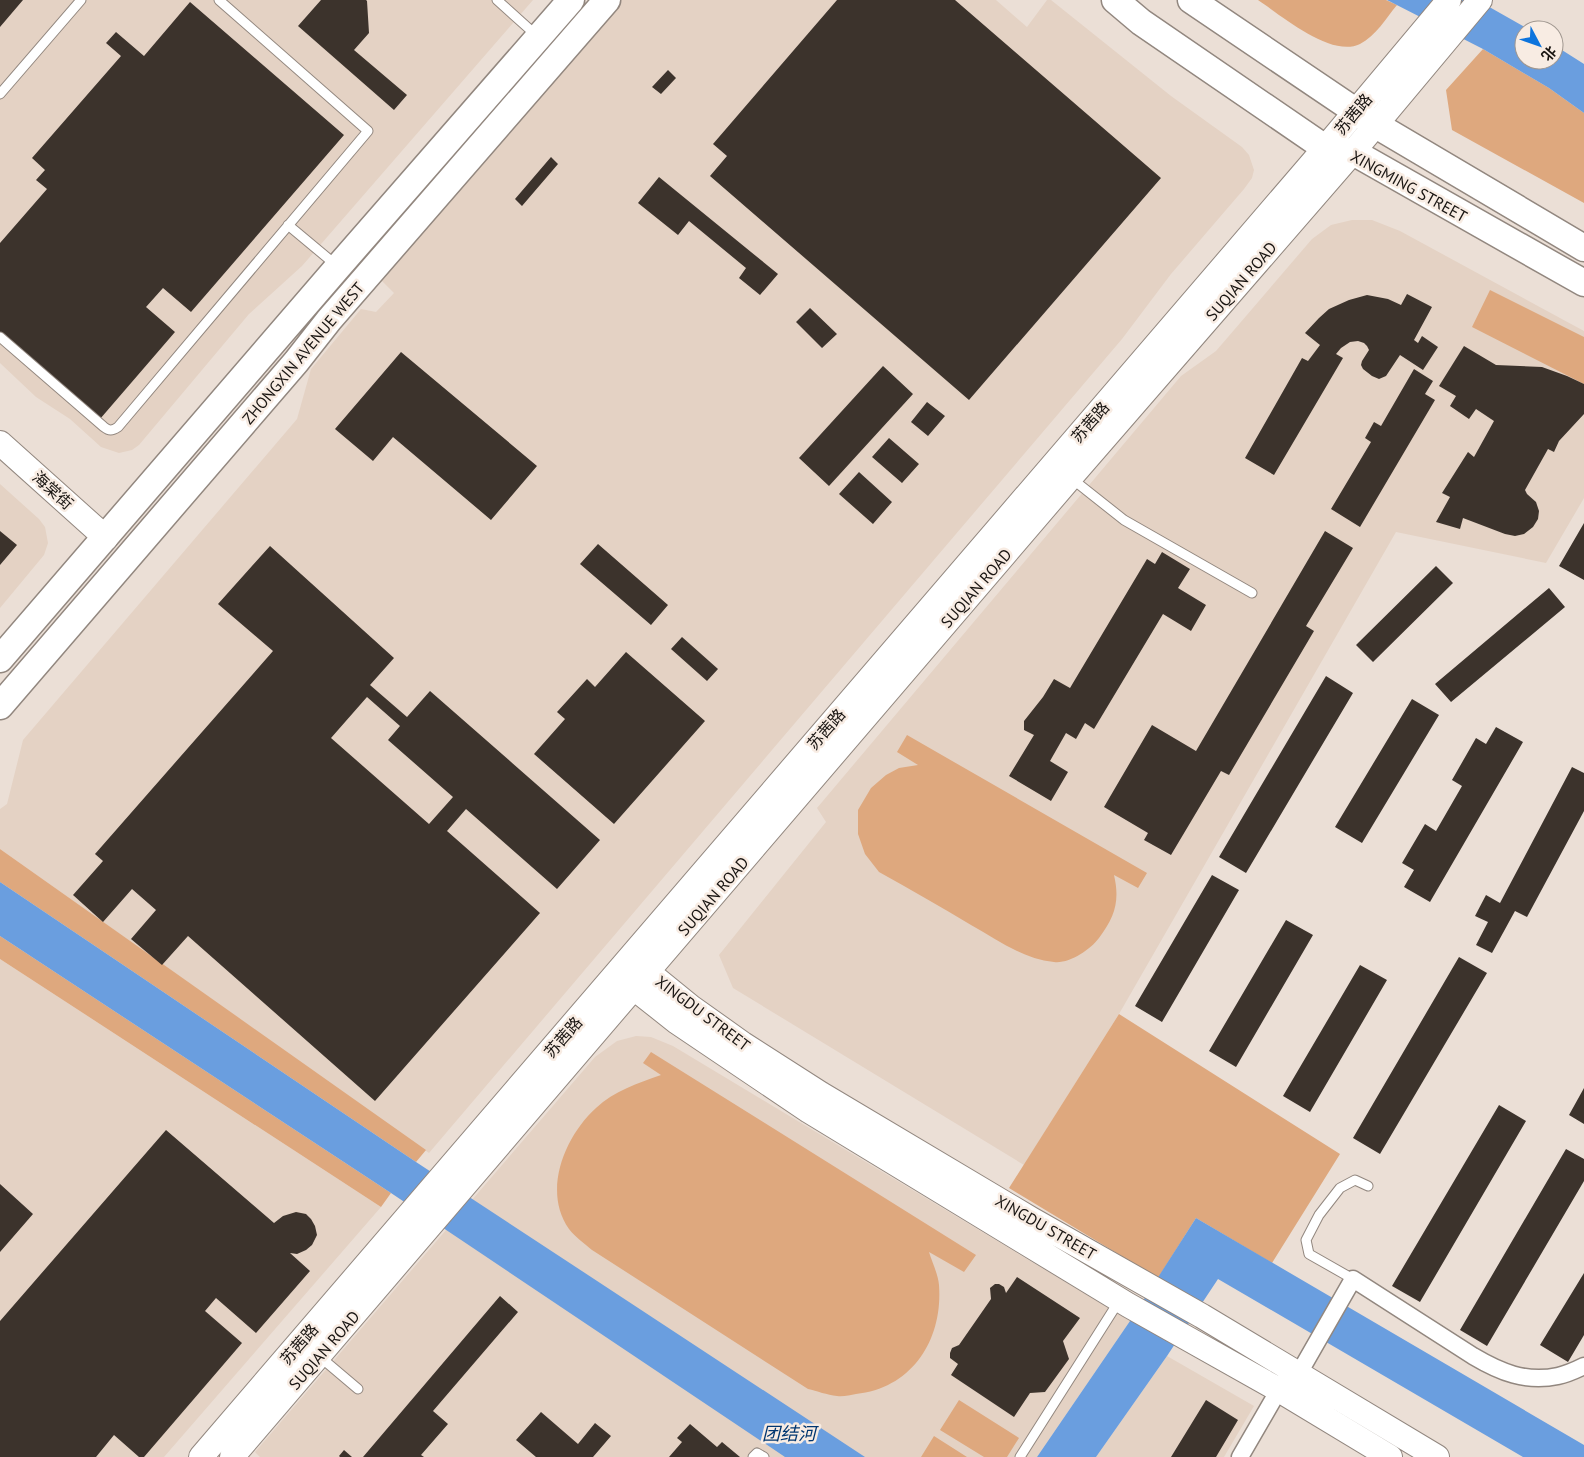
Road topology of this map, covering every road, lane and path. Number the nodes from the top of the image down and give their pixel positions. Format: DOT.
graph roads {
  1 [pos="81,0"];
  2 [pos="219,0"];
  3 [pos="497,0"];
  4 [pos="571,0"];
  5 [pos="607,0"];
  6 [pos="1114,0"];
  7 [pos="1192,0"];
  8 [pos="1449,0"];
  9 [pos="1480,0"];
  10 [pos="538,36"];
  11 [pos="0,94"];
  12 [pos="1354,112"];
  13 [pos="1376,126"];
  14 [pos="1325,148"];
  15 [pos="1353,152"];
  16 [pos="288,225"];
  17 [pos="1584,248"];
  18 [pos="338,267"];
  19 [pos="1584,283"];
  20 [pos="0,337"];
  21 [pos="0,443"];
  22 [pos="1070,478"];
  23 [pos="106,538"];
  24 [pos="1252,593"];
  25 [pos="0,659"];
  26 [pos="0,706"];
  27 [pos="624,966"];
  28 [pos="641,980"];
  29 [pos="464,1169"];
  30 [pos="1368,1186"];
  31 [pos="408,1235"];
  32 [pos="1353,1280"];
  33 [pos="1124,1302"];
  34 [pos="319,1356"];
  35 [pos="1584,1366"];
  36 [pos="1289,1379"];
  37 [pos="358,1389"];
  38 [pos="202,1457"];
  39 [pos="232,1457"];
  40 [pos="753,1457"];
  41 [pos="764,1457"];
  42 [pos="1020,1457"];
  43 [pos="1240,1457"];
  44 [pos="1390,1457"];
  45 [pos="1437,1457"];
  1 -- 11 [label="lane"];
  2 -- 16 [label="lane"];
  3 -- 10 [label="lane"];
  4 -- 10 [label="main road, ZHONGXIN AVENUE WEST"];
  5 -- 26 [label="main road, ZHONGXIN AVENUE WEST"];
  6 -- 14 [label="main road, XINGMING STREET"];
  7 -- 12 [label="main road, XINGMING STREET"];
  8 -- 12 [label="main road, 苏茜路"];
  9 -- 13 [label="main road, SUQIAN ROAD"];
  10 -- 18 [label="main road, ZHONGXIN AVENUE WEST"];
  12 -- 13 [label="main road, XINGMING STREET"];
  12 -- 14 [label="main road, 苏茜路"];
  13 -- 15 [label="main road, SUQIAN ROAD"];
  13 -- 17 [label="main road, XINGMING STREET"];
  14 -- 15 [label="main road, XINGMING STREET"];
  14 -- 27 [label="main road, 苏茜路"];
  15 -- 19 [label="main road, XINGMING STREET"];
  15 -- 22 [label="main road, SUQIAN ROAD"];
  16 -- 18 [label="lane"];
  16 -- 20 [label="lane"];
  18 -- 23 [label="main road, ZHONGXIN AVENUE WEST"];
  21 -- 23 [label="main road, 海棠街"];
  22 -- 24 [label="lane"];
  22 -- 28 [label="main road, SUQIAN ROAD"];
  23 -- 25 [label="main road, ZHONGXIN AVENUE WEST"];
  27 -- 28 [label="main road, XINGDU STREET"];
  27 -- 29 [label="main road, 苏茜路"];
  28 -- 29 [label="main road, SUQIAN ROAD"];
  28 -- 33 [label="main road, XINGDU STREET"];
  28 -- 36 [label="main road, XINGDU STREET"];
  29 -- 31 [label="main road, 苏茜路"];
  30 -- 32 [label="lane"];
  31 -- 34 [label="main road, SUQIAN ROAD"];
  31 -- 38 [label="main road, 苏茜路"];
  32 -- 35 [label="street"];
  32 -- 36 [label="street"];
  33 -- 36 [label="main road, XINGDU STREET"];
  33 -- 42 [label="lane"];
  34 -- 37 [label="lane"];
  34 -- 39 [label="main road, SUQIAN ROAD"];
  36 -- 43 [label="street"];
  36 -- 44 [label="main road, XINGDU STREET"];
  36 -- 45 [label="main road, XINGDU STREET"];
  40 -- 41 [label="lane"];
}
